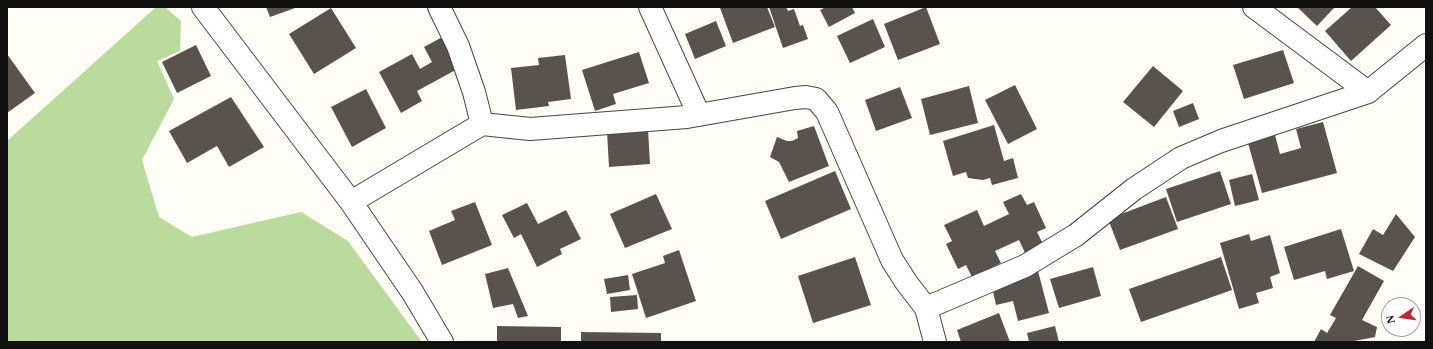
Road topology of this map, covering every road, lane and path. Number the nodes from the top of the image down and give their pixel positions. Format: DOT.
graph roads {
  1 [pos="203,7"];
  2 [pos="439,7"];
  3 [pos="650,7"];
  4 [pos="1254,7"];
  5 [pos="1426,45"];
  6 [pos="1368,92"];
  7 [pos="699,115"];
  8 [pos="482,124"];
  9 [pos="351,202"];
  10 [pos="926,308"];
  11 [pos="442,342"];
  12 [pos="935,342"];
  1 -- 9 [label="street"];
  2 -- 8 [label="street"];
  3 -- 7 [label="street"];
  4 -- 6 [label="street"];
  5 -- 6 [label="street"];
  6 -- 10 [label="street"];
  7 -- 8 [label="street"];
  7 -- 10 [label="street"];
  8 -- 9 [label="street"];
  9 -- 11 [label="street"];
  10 -- 12 [label="street"];
}
